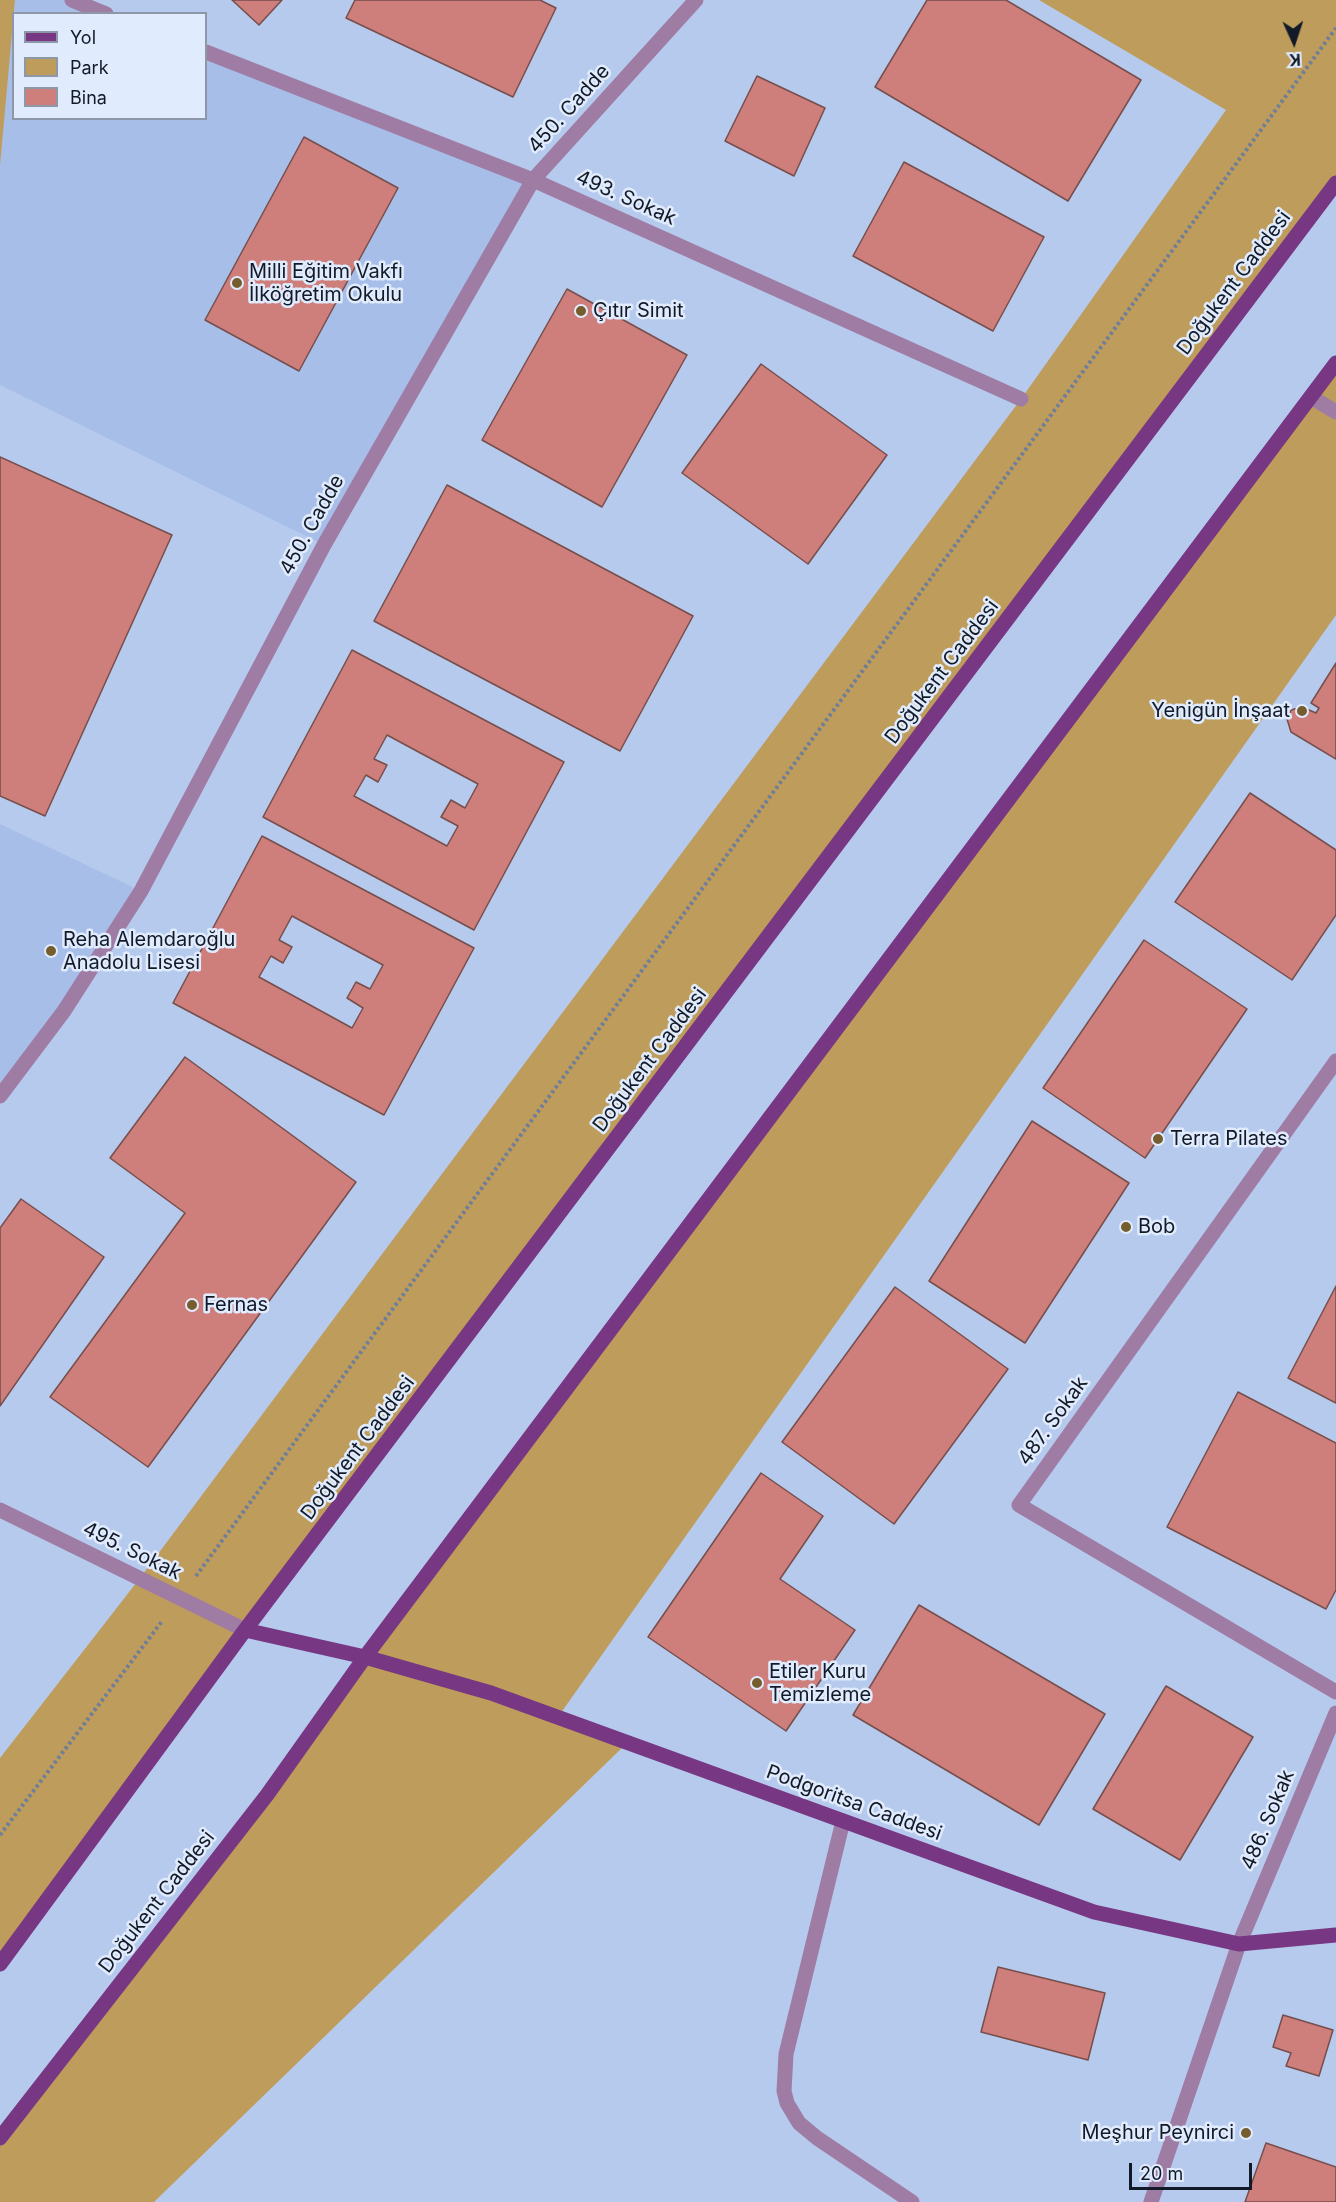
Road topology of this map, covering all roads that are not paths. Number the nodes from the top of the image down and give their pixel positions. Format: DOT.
graph roads {
  1 [pos="72,0"];
  2 [pos="696,0"];
  3 [pos="101,12"];
  4 [pos="207,52"];
  5 [pos="533,180"];
  6 [pos="1336,183"];
  7 [pos="1336,363"];
  8 [pos="1311,397"];
  9 [pos="1021,399"];
  10 [pos="1336,412"];
  11 [pos="1336,1061"];
  12 [pos="0,1096"];
  13 [pos="0,1510"];
  14 [pos="245,1630"];
  15 [pos="365,1658"];
  16 [pos="1336,1692"];
  17 [pos="1336,1713"];
  18 [pos="843,1821"];
  19 [pos="1336,1935"];
  20 [pos="1239,1944"];
  21 [pos="0,1964"];
  22 [pos="0,2138"];
  23 [pos="912,2202"];
  24 [pos="1151,2202"];
  1 -- 3 [label="street"];
  2 -- 5 [label="street, 450. Cadde"];
  4 -- 5 [label="street, 493. Sokak"];
  5 -- 9 [label="street, 493. Sokak"];
  5 -- 12 [label="street, 450. Cadde"];
  6 -- 14 [label="main road, Doğukent Caddesi"];
  7 -- 8 [label="main road, Doğukent Caddesi"];
  8 -- 10 [label="street"];
  8 -- 15 [label="main road, Doğukent Caddesi"];
  11 -- 16 [label="street, 487. Sokak"];
  13 -- 14 [label="street, 495. Sokak"];
  14 -- 15 [label="main road, Podgoritsa Caddesi"];
  14 -- 21 [label="main road, Doğukent Caddesi"];
  15 -- 18 [label="main road, Podgoritsa Caddesi"];
  15 -- 22 [label="main road, Doğukent Caddesi"];
  17 -- 20 [label="street, 486. Sokak"];
  18 -- 20 [label="main road, Podgoritsa Caddesi"];
  18 -- 23 [label="street"];
  19 -- 20 [label="main road, Podgoritsa Caddesi"];
  20 -- 24 [label="street, 486. Sokak"];
}
